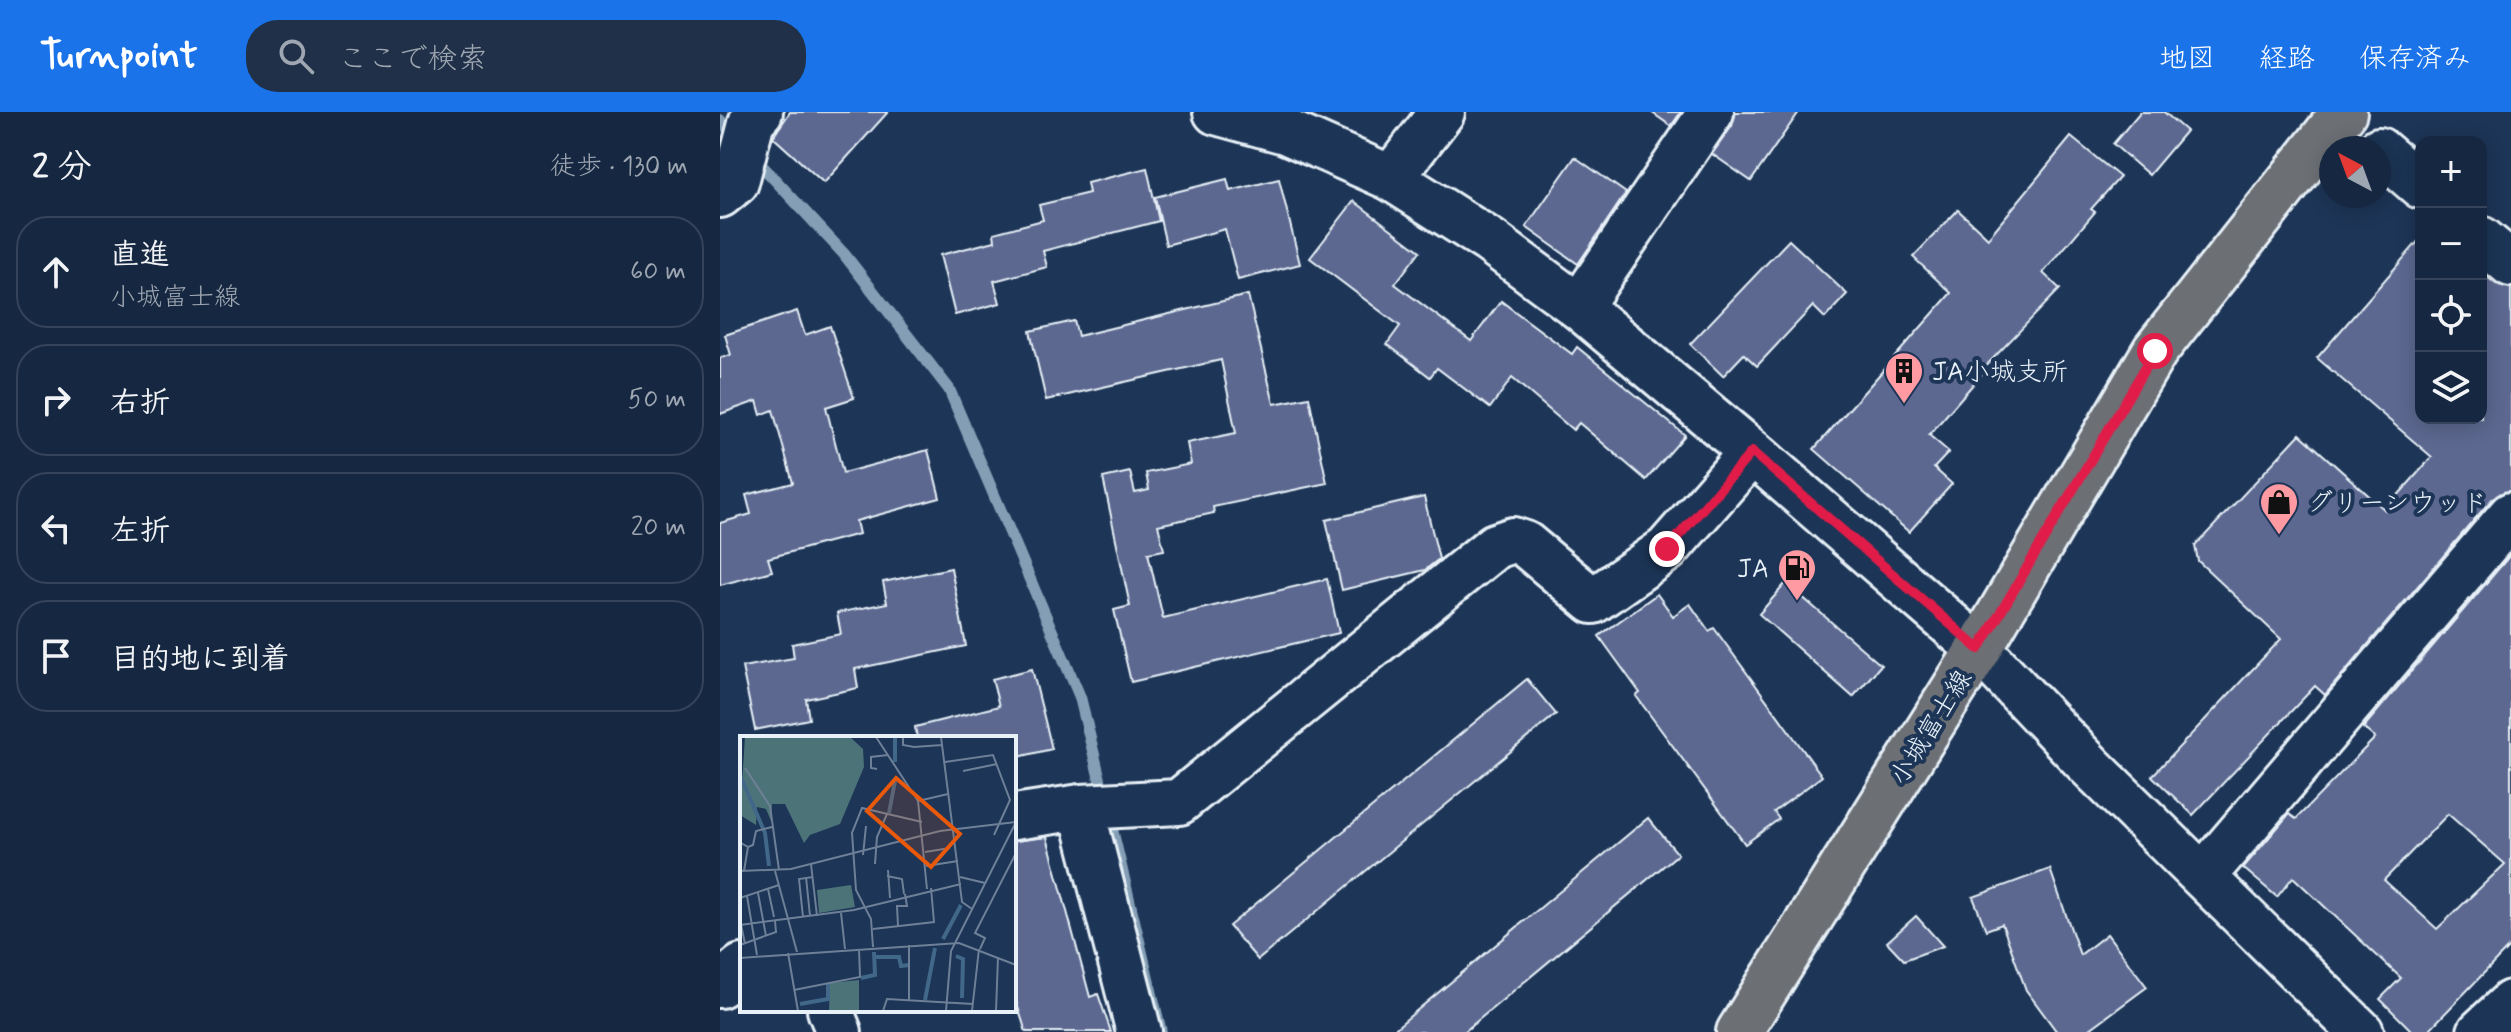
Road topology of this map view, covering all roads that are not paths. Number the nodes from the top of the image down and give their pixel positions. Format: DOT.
graph roads {
  1 [pos="1216,112"];
  2 [pos="1442,112"];
  3 [pos="1711,112"];
  4 [pos="2340,113"];
  5 [pos="756,116"];
  6 [pos="2364,136"];
  7 [pos="2391,160"];
  8 [pos="1391,178"];
  9 [pos="2415,181"];
  10 [pos="728,189"];
  11 [pos="2487,244"];
  12 [pos="2511,264"];
  13 [pos="1579,307"];
  14 [pos="1752,452"];
  15 [pos="2511,515"];
  16 [pos="1979,649"];
  17 [pos="1100,806"];
  18 [pos="1016,817"];
  19 [pos="2203,876"];
  20 [pos="2511,1003"];
  21 [pos="831,1012"];
  22 [pos="839,1032"];
  23 [pos="1139,1032"];
  24 [pos="1739,1032"];
  25 [pos="2361,1032"];
  26 [pos="2480,1032"];
  1 -- 8 [label="street"];
  2 -- 8 [label="street"];
  3 -- 13 [label="street"];
  4 -- 6 [label="street"];
  4 -- 16 [label="main road, 小城富士線"];
  5 -- 10 [label="street"];
  7 -- 9 [label="street"];
  8 -- 13 [label="street"];
  11 -- 12 [label="street"];
  13 -- 14 [label="street"];
  14 -- 16 [label="street"];
  14 -- 17 [label="street"];
  15 -- 19 [label="street"];
  16 -- 19 [label="street"];
  16 -- 24 [label="main road, 小城富士線"];
  17 -- 18 [label="street"];
  17 -- 23 [label="street"];
  19 -- 25 [label="street"];
  20 -- 26 [label="street"];
  21 -- 22 [label="street"];
}
